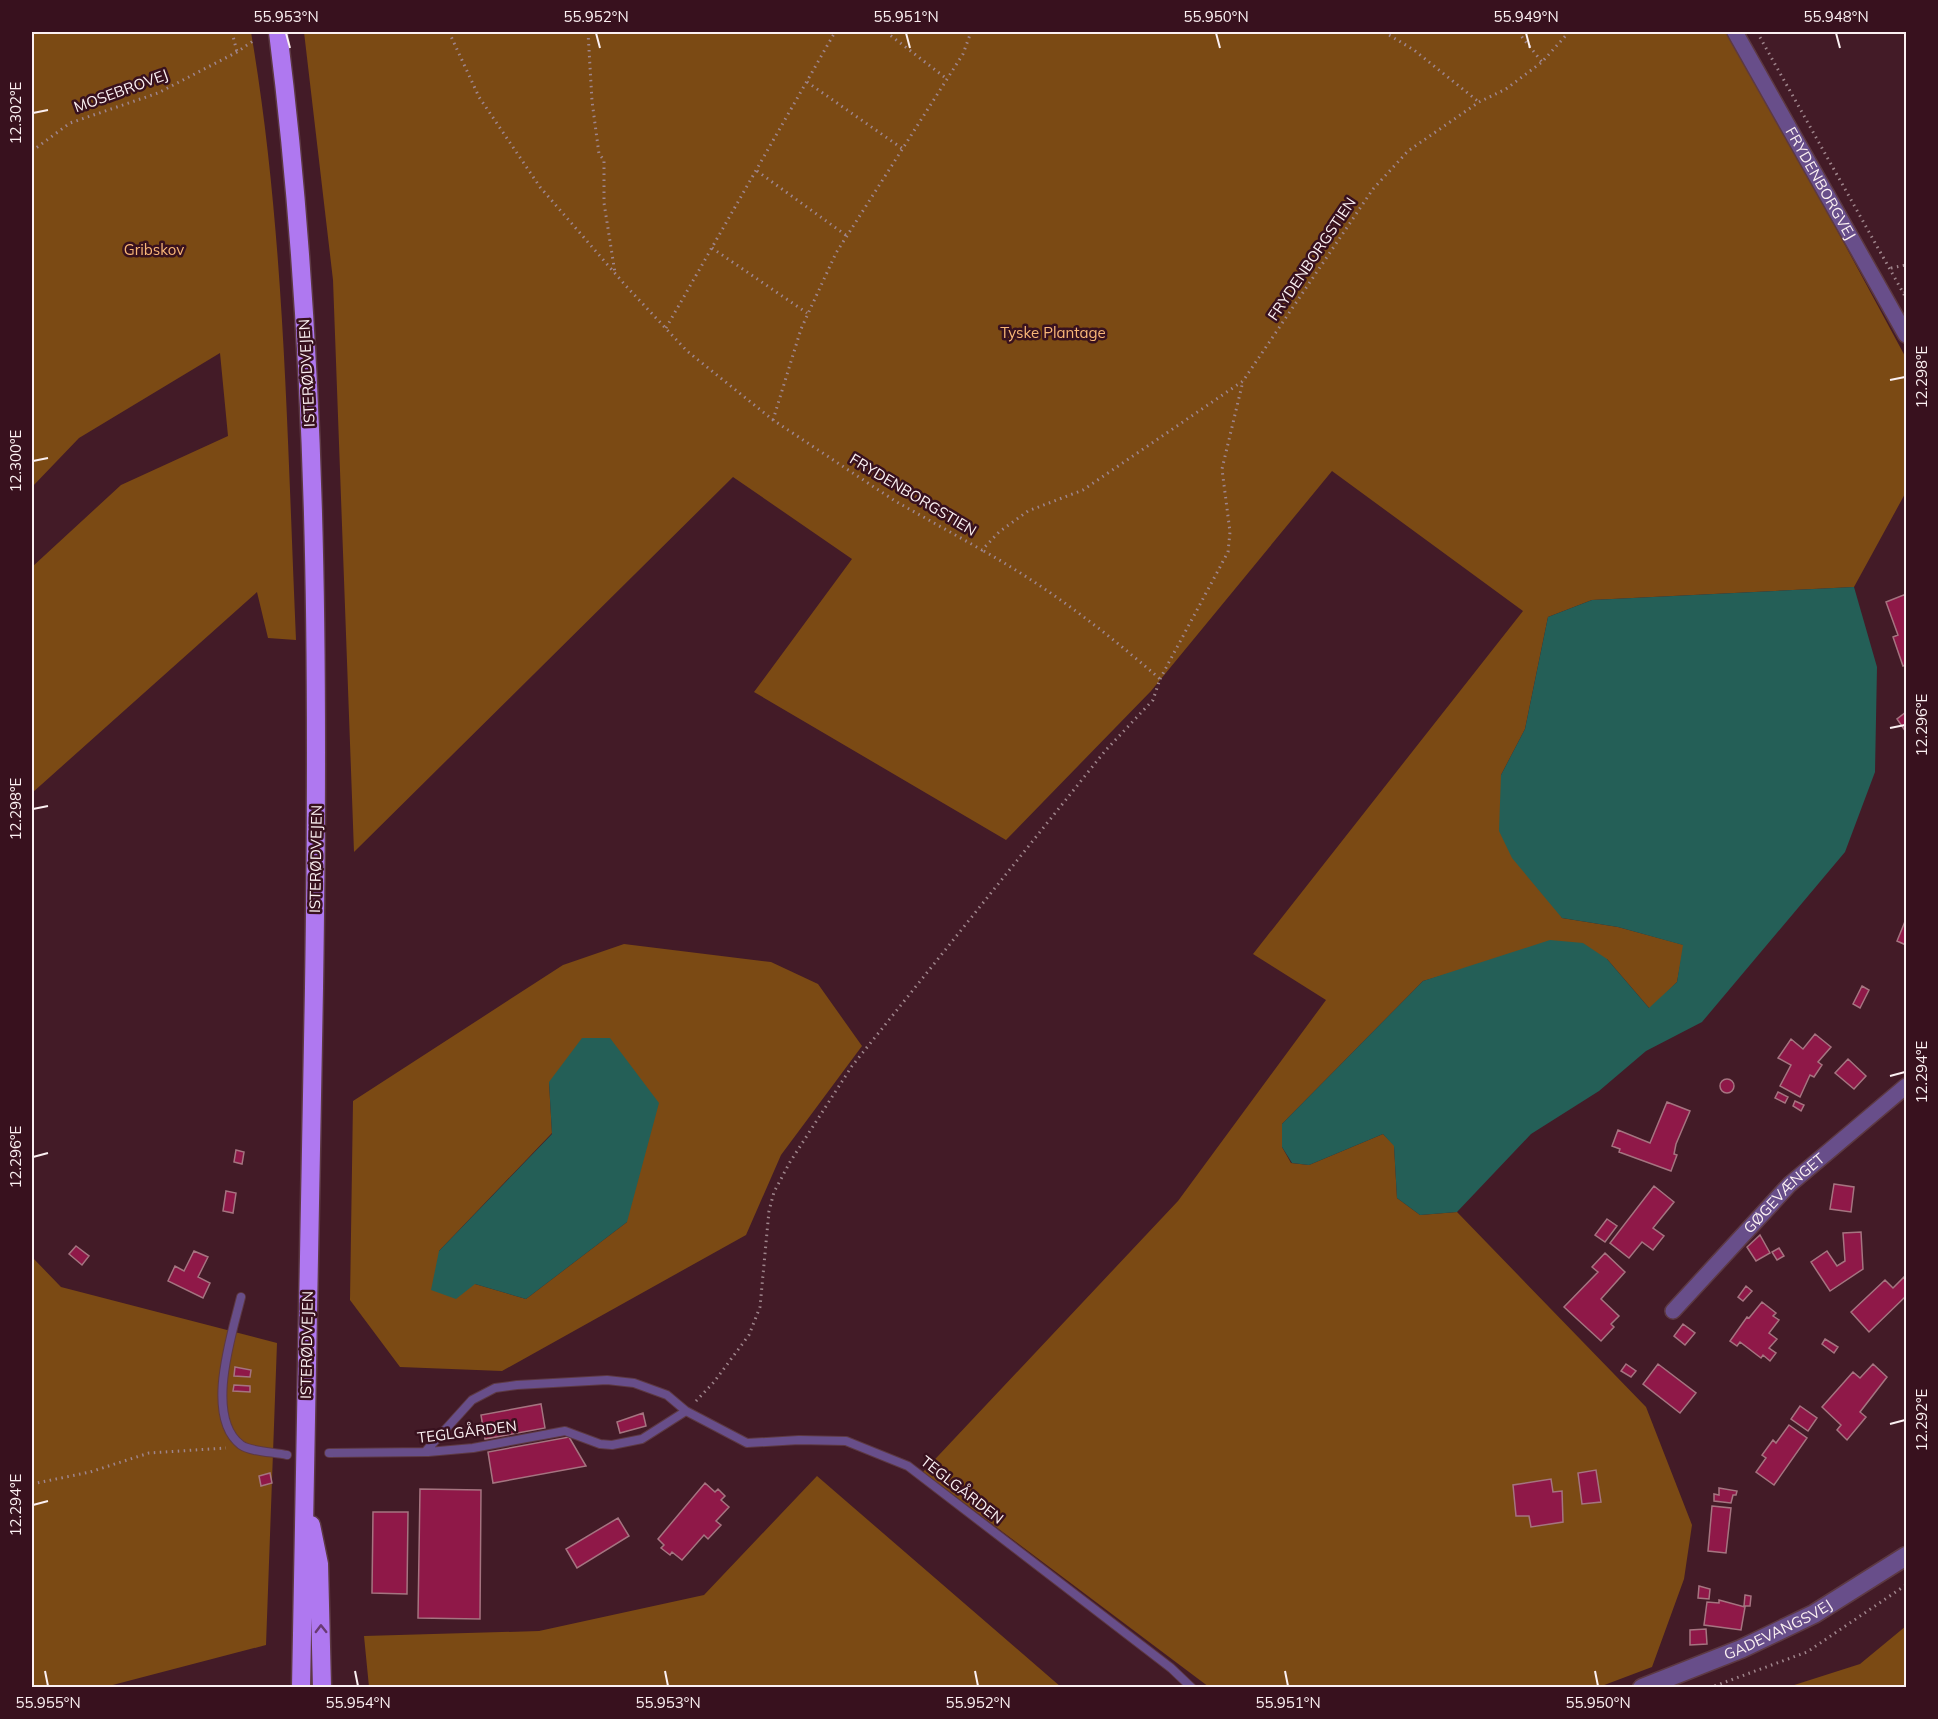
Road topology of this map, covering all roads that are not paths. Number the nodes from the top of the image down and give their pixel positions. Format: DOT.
graph roads {
  1 [pos="278,32"];
  2 [pos="1735,32"];
  3 [pos="1906,335"];
  4 [pos="1906,1086"];
  5 [pos="242,1297"];
  6 [pos="1673,1311"];
  7 [pos="686,1411"];
  8 [pos="425,1452"];
  9 [pos="329,1453"];
  10 [pos="287,1455"];
  11 [pos="304,1491"];
  12 [pos="1906,1556"];
  13 [pos="301,1688"];
  14 [pos="322,1688"];
  15 [pos="1192,1688"];
  16 [pos="1642,1688"];
  1 -- 11 [label="highway, ISTERØDVEJEN"];
  2 -- 3 [label="street, FRYDENBORGVEJ"];
  4 -- 6 [label="street, GØGEVÆNGET"];
  5 -- 10 [label="lane"];
  7 -- 8 [label="lane, TEGLGÅRDEN"];
  7 -- 8 [label="lane"];
  7 -- 15 [label="lane, TEGLGÅRDEN"];
  8 -- 9 [label="lane, TEGLGÅRDEN"];
  11 -- 13 [label="highway, ISTERØDVEJEN"];
  14 -- 11 [label="highway, one-way"];
  12 -- 16 [label="street, GADEVANGSVEJ"];
}
